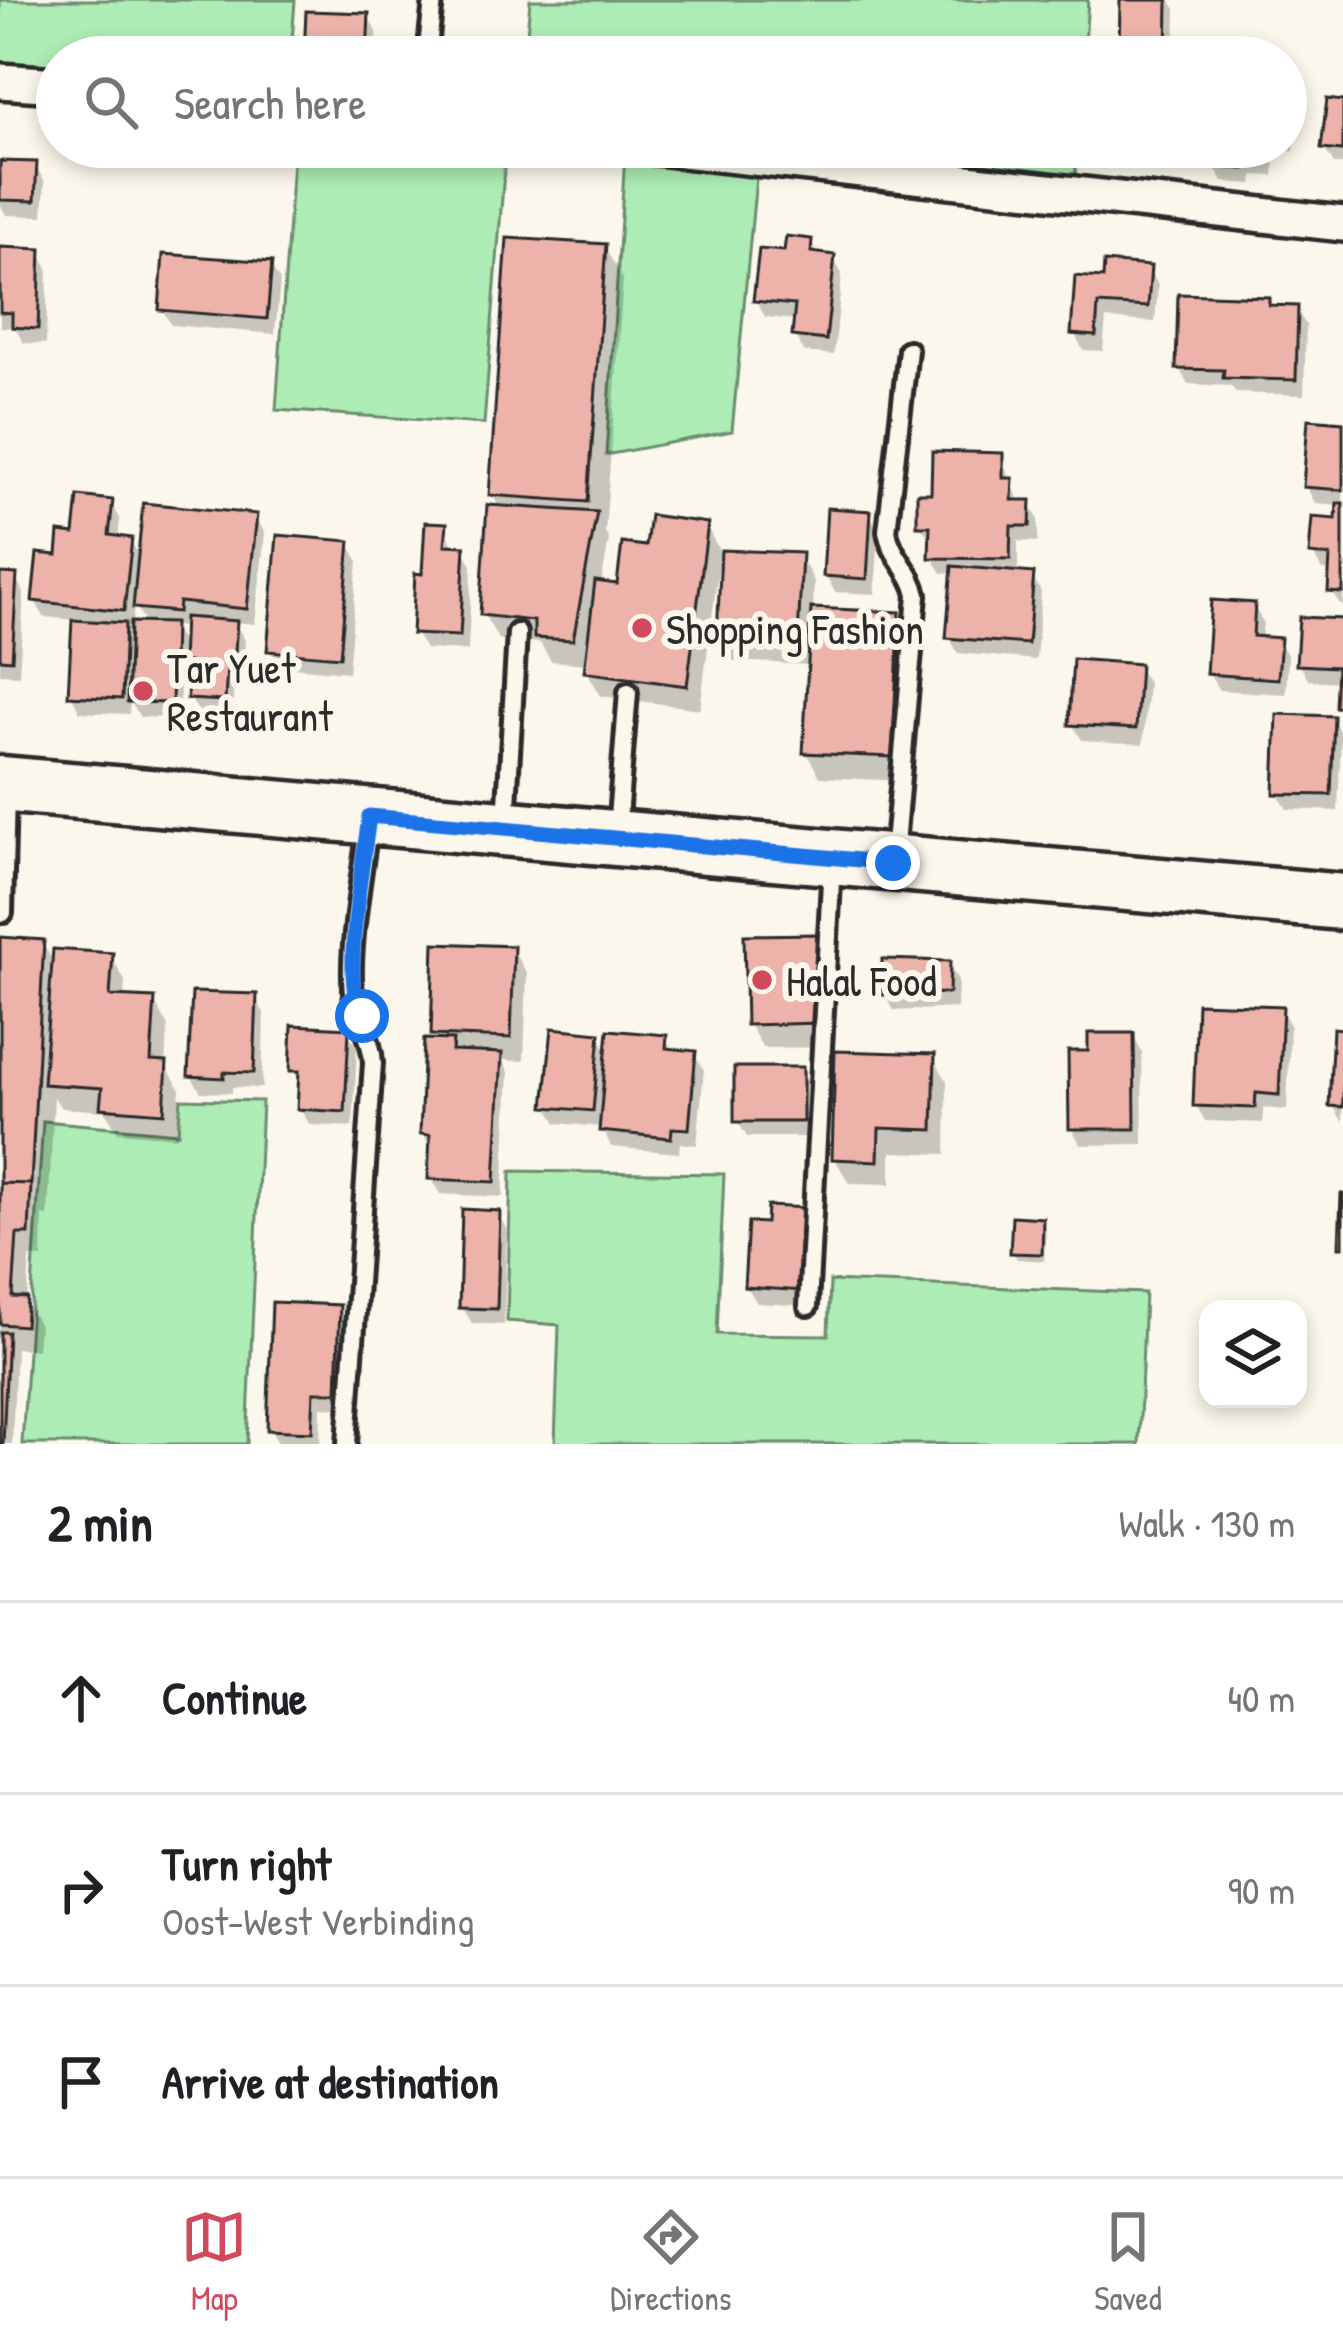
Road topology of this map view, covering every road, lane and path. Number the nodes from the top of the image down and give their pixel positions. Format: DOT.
graph roads {
  1 [pos="433,0"];
  2 [pos="430,36"];
  3 [pos="0,81"];
  4 [pos="36,84"];
  5 [pos="843,168"];
  6 [pos="1343,224"];
  7 [pos="908,350"];
  8 [pos="517,632"];
  9 [pos="628,692"];
  10 [pos="3,784"];
  11 [pos="369,816"];
  12 [pos="506,829"];
  13 [pos="616,838"];
  14 [pos="832,856"];
  15 [pos="893,863"];
  16 [pos="1343,902"];
  17 [pos="3,914"];
  18 [pos="808,1306"];
  19 [pos="347,1444"];
  1 -- 2 [label="lane"];
  3 -- 4 [label="street"];
  5 -- 6 [label="street"];
  7 -- 15 [label="lane"];
  8 -- 12 [label="lane"];
  9 -- 13 [label="lane"];
  10 -- 11 [label="main road"];
  10 -- 17 [label="lane"];
  11 -- 12 [label="main road"];
  11 -- 19 [label="lane"];
  12 -- 13 [label="main road"];
  13 -- 14 [label="main road"];
  14 -- 15 [label="main road"];
  14 -- 18 [label="lane"];
  15 -- 16 [label="main road"];
}
